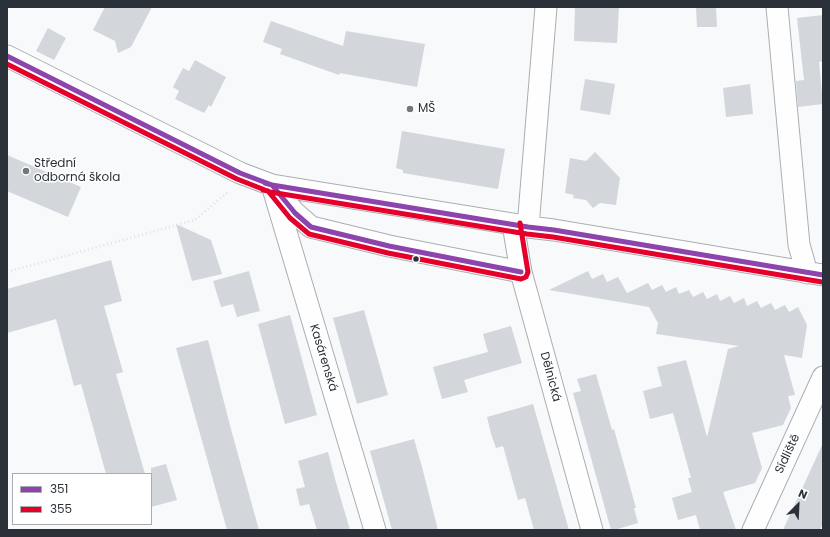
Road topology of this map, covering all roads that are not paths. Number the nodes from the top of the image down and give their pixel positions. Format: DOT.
graph roads {
  1 [pos="546,7"];
  2 [pos="777,7"];
  3 [pos="7,56"];
  4 [pos="272,185"];
  5 [pos="521,226"];
  6 [pos="521,272"];
  7 [pos="815,274"];
  8 [pos="823,377"];
  9 [pos="375,530"];
  10 [pos="592,530"];
  11 [pos="753,530"];
  1 -- 5 [label="street, Dělnická"];
  2 -- 7 [label="street"];
  3 -- 4 [label="street"];
  4 -- 5 [label="street"];
  4 -- 6 [label="street"];
  4 -- 9 [label="street, Kasárenská"];
  5 -- 6 [label="street, Dělnická"];
  5 -- 7 [label="street"];
  6 -- 10 [label="street, Dělnická"];
  8 -- 11 [label="street, Sídliště"];
}
